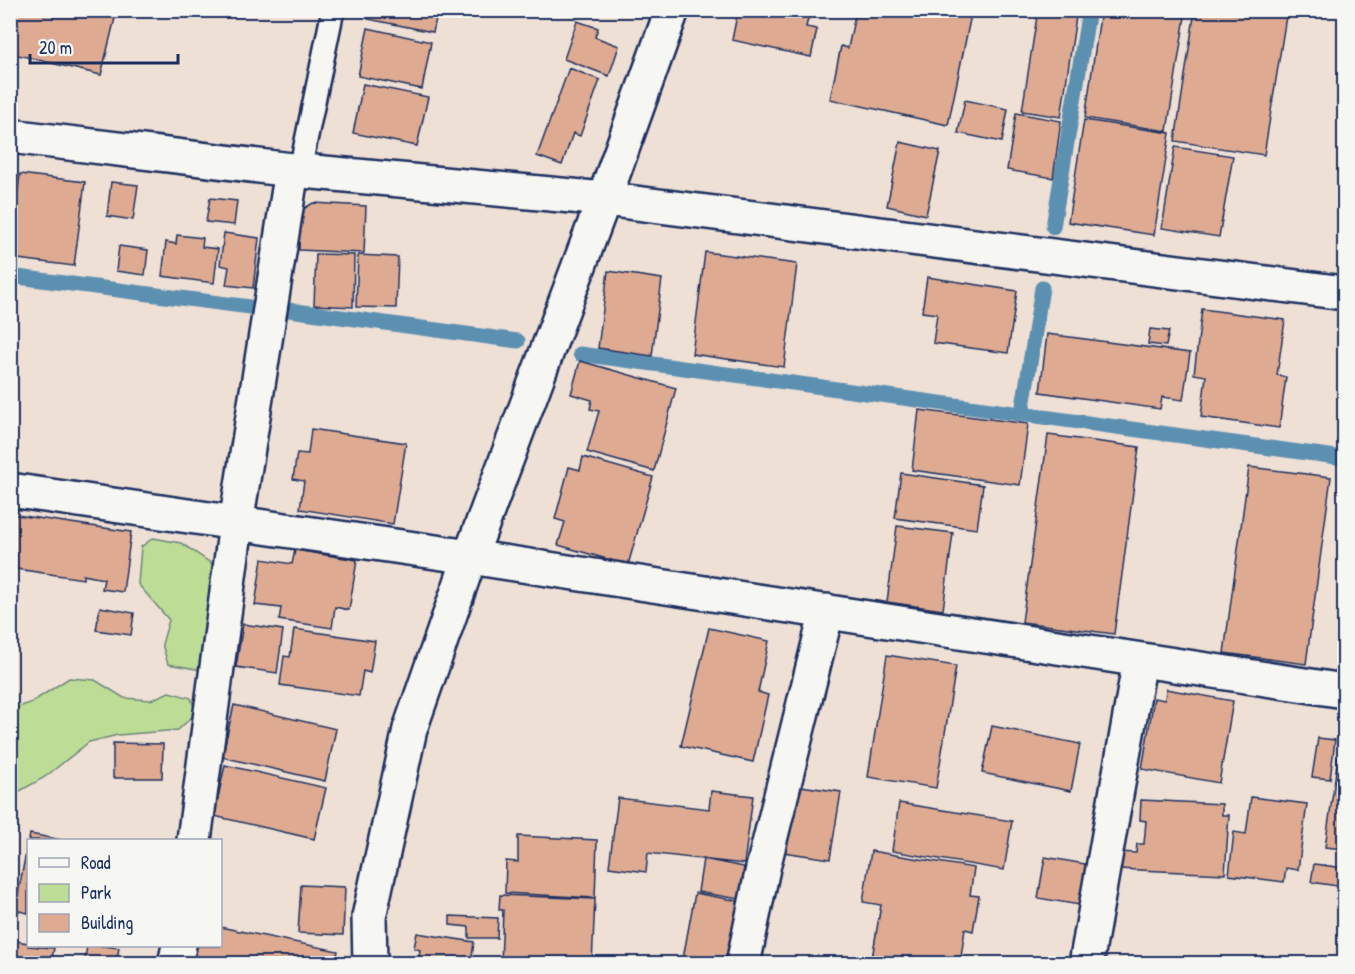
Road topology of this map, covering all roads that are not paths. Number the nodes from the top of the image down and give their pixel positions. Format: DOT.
graph roads {
  1 [pos="333,10"];
  2 [pos="672,10"];
  3 [pos="10,136"];
  4 [pos="296,170"];
  5 [pos="604,199"];
  6 [pos="1344,293"];
  7 [pos="10,490"];
  8 [pos="236,524"];
  9 [pos="470,557"];
  10 [pos="827,611"];
  11 [pos="1140,660"];
  12 [pos="1344,691"];
  13 [pos="194,839"];
  14 [pos="178,947"];
  15 [pos="174,963"];
  16 [pos="370,963"];
  17 [pos="743,963"];
  18 [pos="1086,963"];
  1 -- 4 [label="lane"];
  2 -- 5 [label="street"];
  3 -- 4 [label="street"];
  4 -- 5 [label="street"];
  4 -- 8 [label="street"];
  5 -- 6 [label="street"];
  5 -- 9 [label="street"];
  7 -- 8 [label="street"];
  8 -- 9 [label="street"];
  8 -- 13 [label="street"];
  9 -- 10 [label="street"];
  9 -- 16 [label="street"];
  10 -- 11 [label="street"];
  10 -- 17 [label="street"];
  11 -- 12 [label="street"];
  11 -- 18 [label="street"];
  14 -- 15 [label="street"];
}
